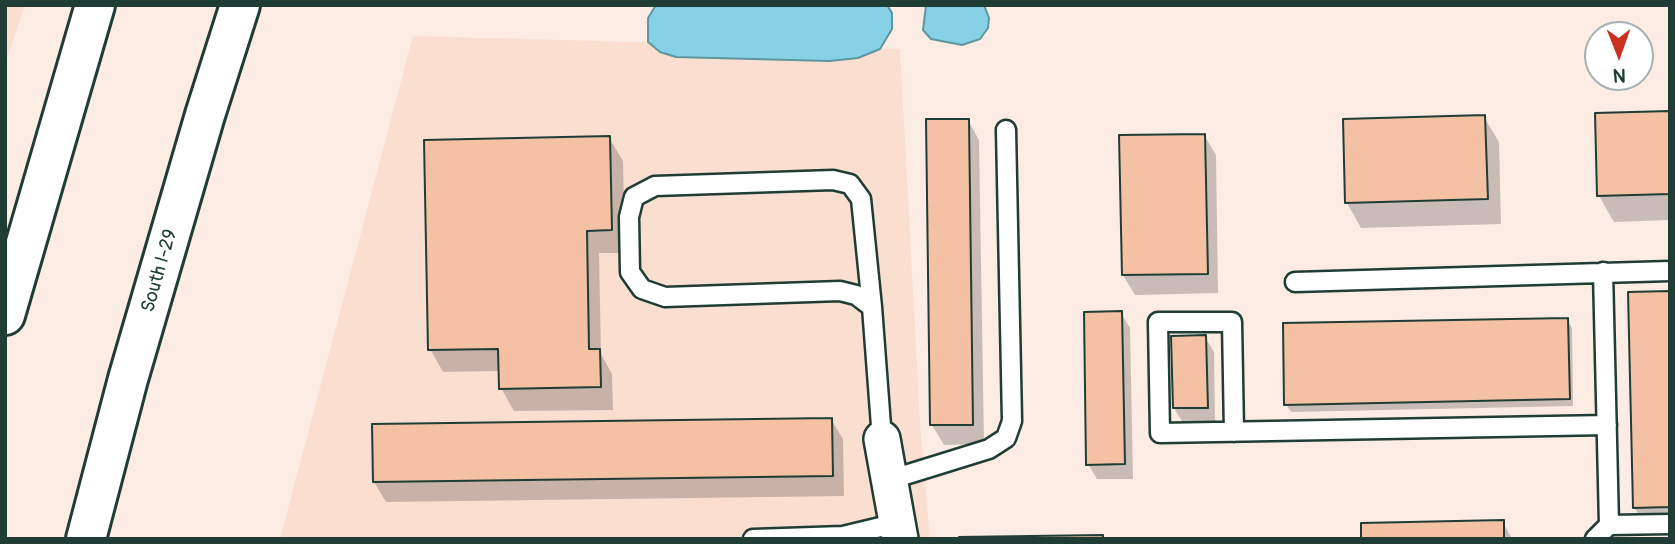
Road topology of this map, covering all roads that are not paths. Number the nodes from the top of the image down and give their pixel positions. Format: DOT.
graph roads {
  1 [pos="95,5"];
  2 [pos="240,5"];
  3 [pos="1006,130"];
  4 [pos="1670,271"];
  5 [pos="1603,272"];
  6 [pos="1295,282"];
  7 [pos="872,307"];
  8 [pos="5,315"];
  9 [pos="119,411"];
  10 [pos="1607,425"];
  11 [pos="1234,432"];
  12 [pos="882,439"];
  13 [pos="889,480"];
  14 [pos="1670,524"];
  15 [pos="1609,525"];
  16 [pos="899,531"];
  17 [pos="86,539"];
  18 [pos="101,539"];
  19 [pos="752,539"];
  20 [pos="1595,539"];
  1 -- 8 [label="highway"];
  2 -- 9 [label="highway, South I-29"];
  3 -- 13 [label="lane"];
  4 -- 5 [label="lane"];
  5 -- 6 [label="lane"];
  5 -- 10 [label="lane"];
  7 -- 7 [label="lane"];
  7 -- 12 [label="lane"];
  9 -- 17 [label="highway, South I-29"];
  9 -- 18 [label="highway"];
  10 -- 11 [label="lane"];
  10 -- 15 [label="lane"];
  11 -- 11 [label="lane"];
  12 -- 13 [label="street"];
  13 -- 16 [label="street"];
  14 -- 15 [label="lane"];
  15 -- 20 [label="lane"];
  16 -- 19 [label="lane"];
}
